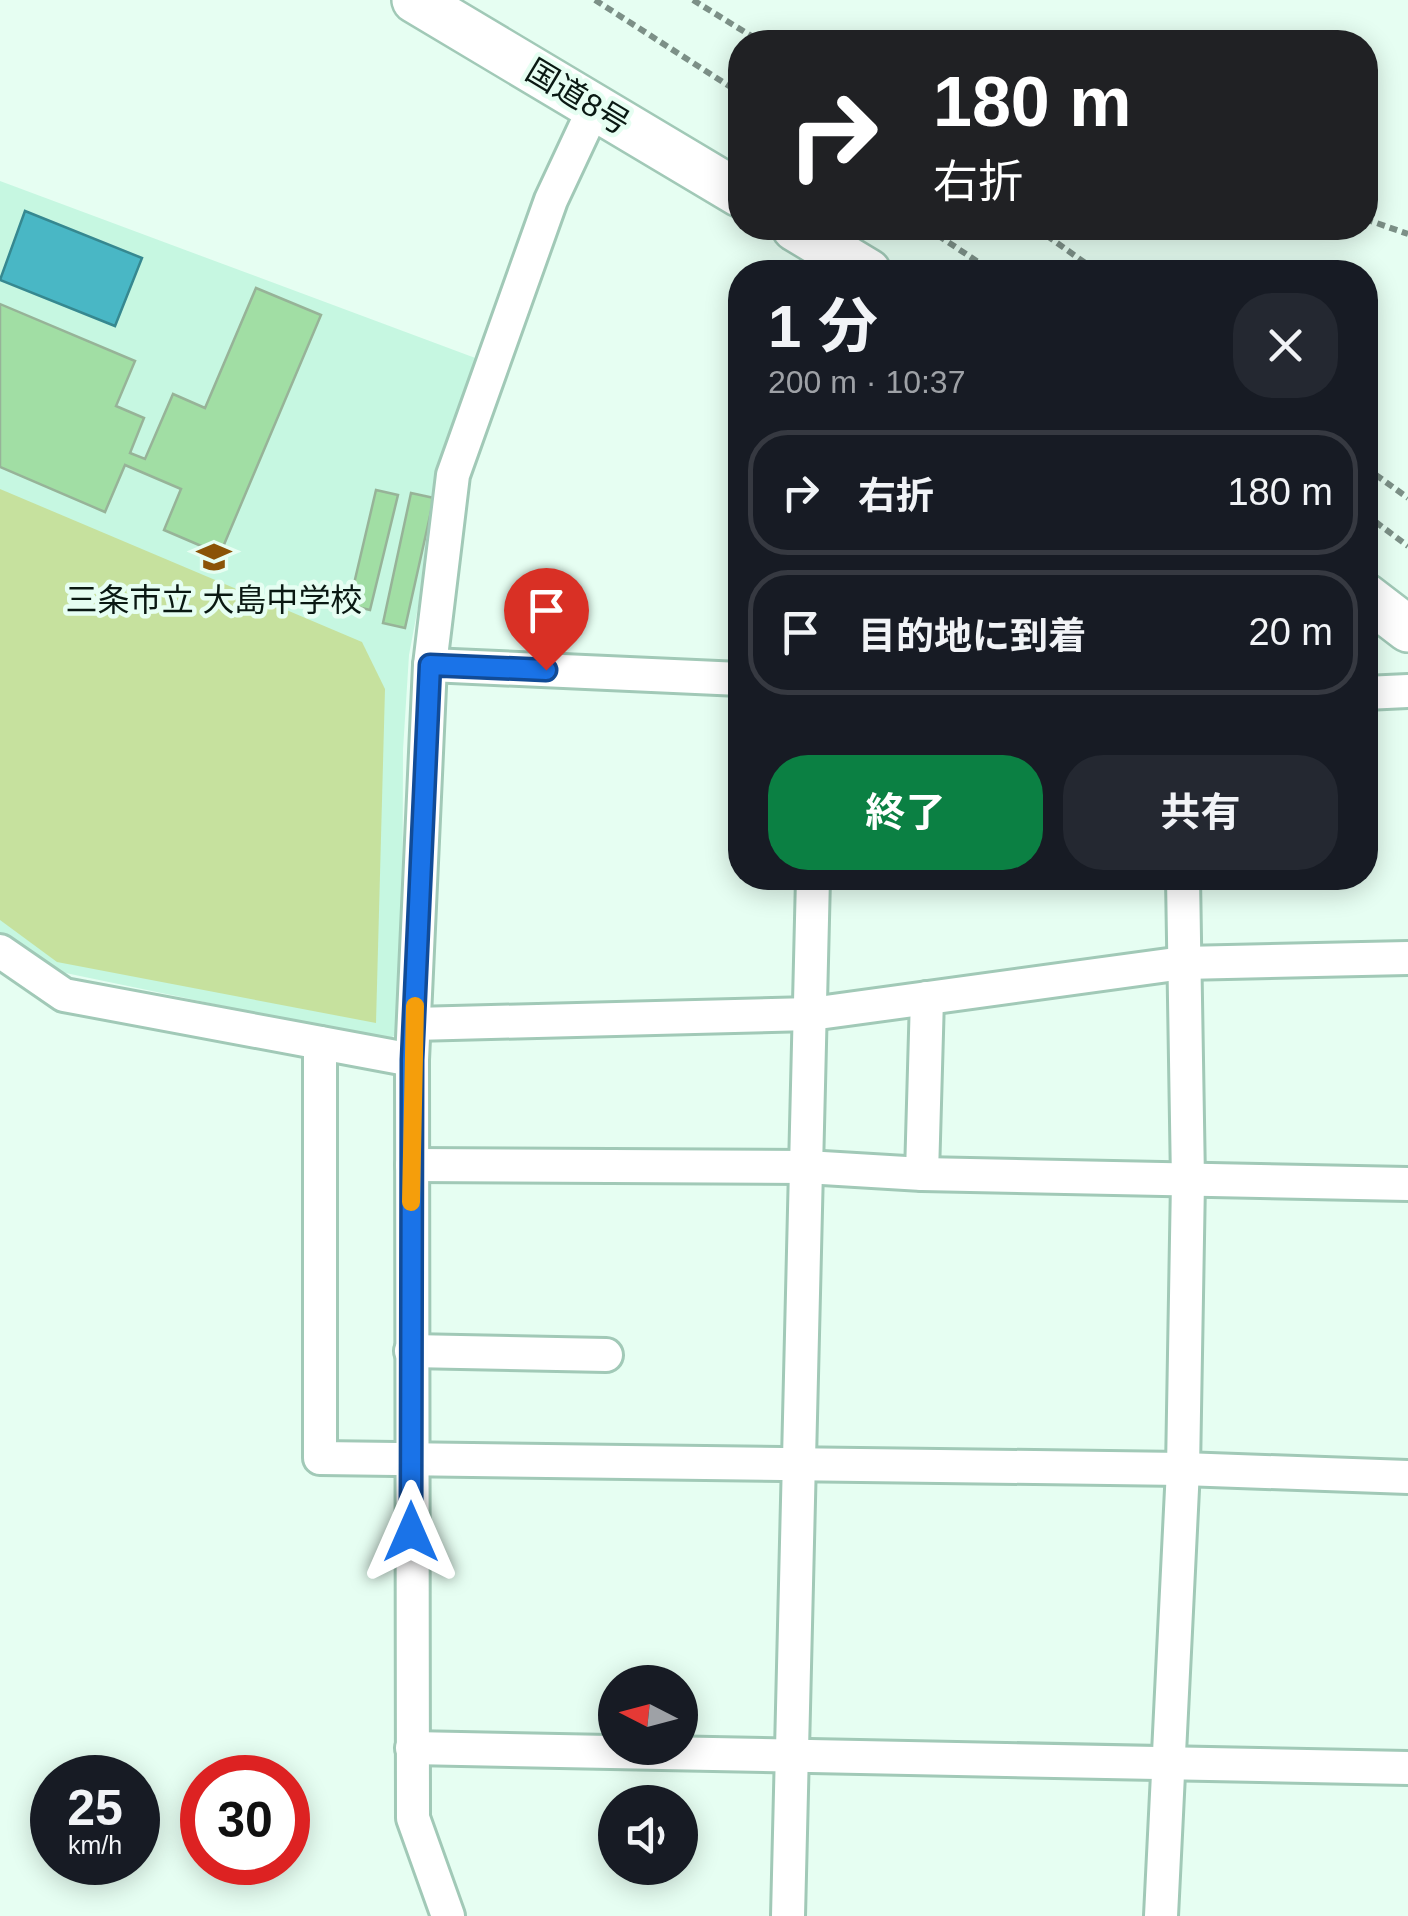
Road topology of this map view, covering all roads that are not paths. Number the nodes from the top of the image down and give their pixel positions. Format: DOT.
graph roads {
  1 [pos="415,0"];
  2 [pos="595,106"];
  3 [pos="728,187"];
  4 [pos="812,240"];
  5 [pos="841,260"];
  6 [pos="1378,606"];
  7 [pos="1408,629"];
  8 [pos="430,665"];
  9 [pos="728,677"];
  10 [pos="1408,692"];
  11 [pos="1378,693"];
  12 [pos="813,890"];
  13 [pos="1183,890"];
  14 [pos="0,951"];
  15 [pos="1408,958"];
  16 [pos="1183,962"];
  17 [pos="927,998"];
  18 [pos="811,1014"];
  19 [pos="414,1024"];
  20 [pos="320,1043"];
  21 [pos="412,1060"];
  22 [pos="412,1165"];
  23 [pos="806,1166"];
  24 [pos="922,1174"];
  25 [pos="1188,1181"];
  26 [pos="1408,1184"];
  27 [pos="410,1352"];
  28 [pos="606,1356"];
  29 [pos="410,1460"];
  30 [pos="800,1468"];
  31 [pos="1183,1469"];
  32 [pos="1408,1477"];
  33 [pos="412,1748"];
  34 [pos="792,1756"];
  35 [pos="1169,1764"];
  36 [pos="1408,1768"];
  37 [pos="448,1916"];
  38 [pos="788,1916"];
  39 [pos="1161,1916"];
  1 -- 2 [label="highway, 国道8号"];
  2 -- 3 [label="highway, 国道8号"];
  2 -- 8 [label="street"];
  4 -- 5 [label="highway"];
  6 -- 7 [label="highway"];
  8 -- 9 [label="street"];
  8 -- 19 [label="street"];
  10 -- 11 [label="street"];
  12 -- 18 [label="street"];
  13 -- 16 [label="street"];
  14 -- 20 [label="street"];
  15 -- 16 [label="street"];
  16 -- 17 [label="street"];
  16 -- 25 [label="street"];
  17 -- 18 [label="street"];
  17 -- 24 [label="street"];
  18 -- 19 [label="street"];
  18 -- 23 [label="street"];
  19 -- 21 [label="street"];
  20 -- 21 [label="street"];
  20 -- 29 [label="street"];
  21 -- 22 [label="street"];
  22 -- 23 [label="street"];
  22 -- 27 [label="street"];
  23 -- 24 [label="street"];
  23 -- 30 [label="street"];
  24 -- 25 [label="street"];
  25 -- 26 [label="street"];
  25 -- 31 [label="street"];
  27 -- 28 [label="street"];
  27 -- 29 [label="street"];
  29 -- 30 [label="street"];
  29 -- 33 [label="street"];
  30 -- 31 [label="street"];
  30 -- 34 [label="street"];
  31 -- 32 [label="street"];
  31 -- 35 [label="street"];
  33 -- 34 [label="street"];
  33 -- 37 [label="street"];
  34 -- 35 [label="street"];
  34 -- 38 [label="street"];
  35 -- 36 [label="street"];
  35 -- 39 [label="street"];
}
